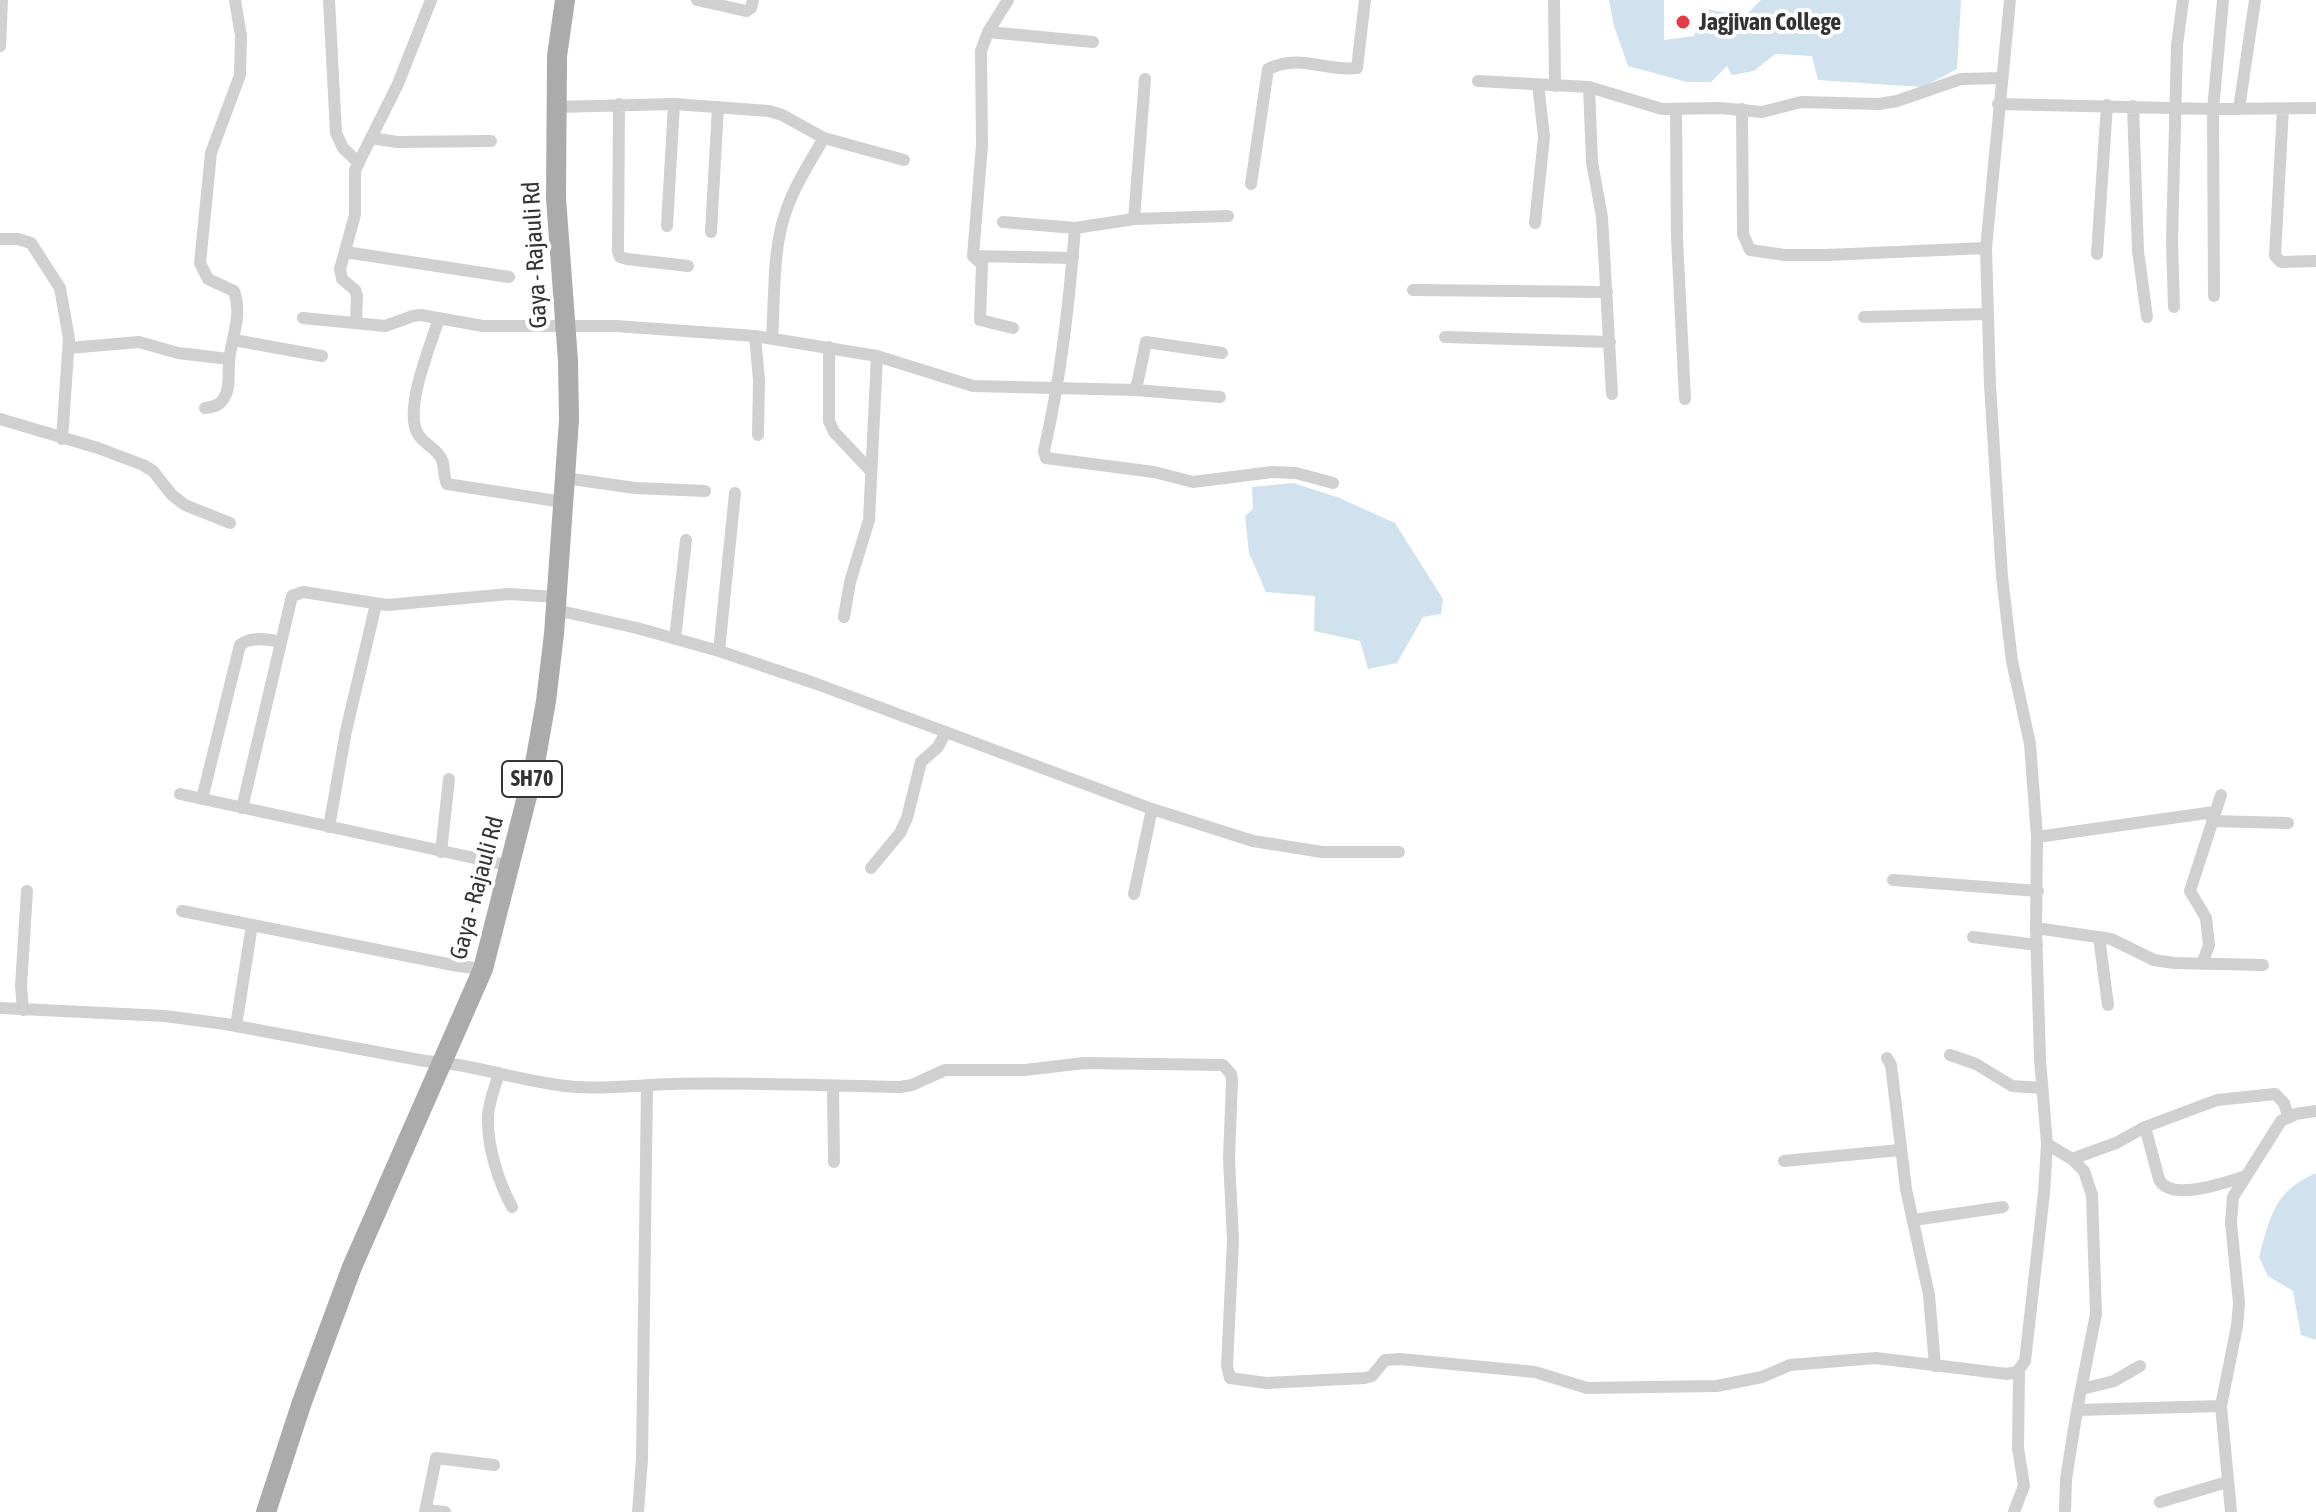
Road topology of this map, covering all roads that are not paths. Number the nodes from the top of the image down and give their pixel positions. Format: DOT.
graph roads {
  1 [pos="2,0"];
  2 [pos="235,0"];
  3 [pos="329,0"];
  4 [pos="431,0"];
  5 [pos="697,0"];
  6 [pos="753,0"];
  7 [pos="1008,0"];
  8 [pos="1365,0"];
  9 [pos="1554,0"];
  10 [pos="2010,0"];
  11 [pos="2183,0"];
  12 [pos="2223,0"];
  13 [pos="2255,0"];
  14 [pos="562,2"];
  15 [pos="988,32"];
  16 [pos="1093,42"];
  17 [pos="0,46"];
  18 [pos="2001,78"];
  19 [pos="1145,79"];
  20 [pos="1478,81"];
  21 [pos="1538,84"];
  22 [pos="1555,86"];
  23 [pos="1589,87"];
  24 [pos="619,104"];
  25 [pos="674,104"];
  26 [pos="1998,104"];
  27 [pos="2107,105"];
  28 [pos="2133,106"];
  29 [pos="556,107"];
  30 [pos="718,107"];
  31 [pos="2175,108"];
  32 [pos="2316,108"];
  33 [pos="1676,109"];
  34 [pos="1742,109"];
  35 [pos="2213,109"];
  36 [pos="2239,109"];
  37 [pos="2283,109"];
  38 [pos="371,138"];
  39 [pos="824,138"];
  40 [pos="491,141"];
  41 [pos="904,160"];
  42 [pos="359,163"];
  43 [pos="1251,184"];
  44 [pos="1228,216"];
  45 [pos="1134,219"];
  46 [pos="1003,222"];
  47 [pos="1535,223"];
  48 [pos="667,226"];
  49 [pos="1075,228"];
  50 [pos="711,232"];
  51 [pos="0,239"];
  52 [pos="1986,248"];
  53 [pos="345,252"];
  54 [pos="2097,254"];
  55 [pos="975,258"];
  56 [pos="1073,258"];
  57 [pos="2316,261"];
  58 [pos="688,266"];
  59 [pos="509,277"];
  60 [pos="1413,290"];
  61 [pos="1607,292"];
  62 [pos="2214,296"];
  63 [pos="2174,307"];
  64 [pos="1988,314"];
  65 [pos="1864,317"];
  66 [pos="2147,317"];
  67 [pos="303,318"];
  68 [pos="439,318"];
  69 [pos="356,323"];
  70 [pos="565,327"];
  71 [pos="1013,328"];
  72 [pos="755,336"];
  73 [pos="1445,337"];
  74 [pos="772,338"];
  75 [pos="234,340"];
  76 [pos="1610,342"];
  77 [pos="829,347"];
  78 [pos="69,348"];
  79 [pos="1222,353"];
  80 [pos="322,356"];
  81 [pos="877,356"];
  82 [pos="229,359"];
  83 [pos="1058,389"];
  84 [pos="1136,390"];
  85 [pos="1612,394"];
  86 [pos="1220,397"];
  87 [pos="1685,399"];
  88 [pos="205,408"];
  89 [pos="0,419"];
  90 [pos="758,435"];
  91 [pos="62,439"];
  92 [pos="871,471"];
  93 [pos="565,478"];
  94 [pos="1333,483"];
  95 [pos="705,491"];
  96 [pos="735,493"];
  97 [pos="563,502"];
  98 [pos="230,523"];
  99 [pos="686,540"];
  100 [pos="556,603"];
  101 [pos="376,604"];
  102 [pos="844,617"];
  103 [pos="675,639"];
  104 [pos="281,642"];
  105 [pos="719,651"];
  106 [pos="946,732"];
  107 [pos="449,779"];
  108 [pos="180,794"];
  109 [pos="2221,795"];
  110 [pos="202,799"];
  111 [pos="242,808"];
  112 [pos="1152,809"];
  113 [pos="2213,816"];
  114 [pos="2288,823"];
  115 [pos="329,827"];
  116 [pos="2037,837"];
  117 [pos="441,852"];
  118 [pos="1399,852"];
  119 [pos="511,866"];
  120 [pos="871,868"];
  121 [pos="1893,880"];
  122 [pos="27,891"];
  123 [pos="2038,891"];
  124 [pos="1134,894"];
  125 [pos="182,911"];
  126 [pos="252,925"];
  127 [pos="2036,928"];
  128 [pos="1973,937"];
  129 [pos="2099,937"];
  130 [pos="2037,945"];
  131 [pos="2202,964"];
  132 [pos="2263,965"];
  133 [pos="483,969"];
  134 [pos="2108,1005"];
  135 [pos="0,1008"];
  136 [pos="23,1010"];
  137 [pos="236,1026"];
  138 [pos="1950,1055"];
  139 [pos="1887,1058"];
  140 [pos="443,1062"];
  141 [pos="499,1073"];
  142 [pos="647,1086"];
  143 [pos="833,1086"];
  144 [pos="2042,1088"];
  145 [pos="2316,1111"];
  146 [pos="2288,1116"];
  147 [pos="2145,1127"];
  148 [pos="2047,1144"];
  149 [pos="1900,1150"];
  150 [pos="2072,1159"];
  151 [pos="1784,1161"];
  152 [pos="834,1162"];
  153 [pos="2246,1176"];
  154 [pos="512,1207"];
  155 [pos="2003,1207"];
  156 [pos="1914,1220"];
  157 [pos="1935,1366"];
  158 [pos="2140,1366"];
  159 [pos="2019,1371"];
  160 [pos="2082,1389"];
  161 [pos="2221,1406"];
  162 [pos="2077,1410"];
  163 [pos="494,1465"];
  164 [pos="2227,1482"];
  165 [pos="2160,1502"];
  166 [pos="426,1511"];
  167 [pos="266,1512"];
  168 [pos="445,1512"];
  169 [pos="638,1512"];
  170 [pos="2014,1512"];
  171 [pos="2065,1512"];
  172 [pos="2231,1512"];
  1 -- 17 [label="street"];
  2 -- 75 [label="street"];
  3 -- 42 [label="street"];
  4 -- 38 [label="street"];
  5 -- 6 [label="street"];
  7 -- 15 [label="street"];
  8 -- 43 [label="street"];
  9 -- 22 [label="street"];
  10 -- 18 [label="street"];
  11 -- 31 [label="street"];
  12 -- 35 [label="street"];
  13 -- 36 [label="street"];
  14 -- 29 [label="main road, Gaya - Rajauli Rd / SH70"];
  15 -- 16 [label="street"];
  15 -- 55 [label="street"];
  18 -- 26 [label="street"];
  18 -- 34 [label="street"];
  19 -- 45 [label="street"];
  20 -- 21 [label="street"];
  21 -- 22 [label="street"];
  21 -- 47 [label="street"];
  22 -- 23 [label="street"];
  23 -- 33 [label="street"];
  23 -- 61 [label="street"];
  24 -- 25 [label="street"];
  24 -- 29 [label="street"];
  24 -- 58 [label="street"];
  25 -- 30 [label="street"];
  25 -- 48 [label="street"];
  26 -- 27 [label="street"];
  26 -- 52 [label="street"];
  27 -- 28 [label="street"];
  27 -- 54 [label="street"];
  28 -- 31 [label="street"];
  28 -- 66 [label="street"];
  29 -- 70 [label="main road, Gaya - Rajauli Rd / SH70"];
  30 -- 39 [label="street"];
  30 -- 50 [label="street"];
  31 -- 35 [label="street"];
  31 -- 63 [label="street"];
  32 -- 37 [label="street"];
  33 -- 34 [label="street"];
  33 -- 87 [label="street"];
  34 -- 52 [label="street"];
  35 -- 36 [label="street"];
  35 -- 62 [label="street"];
  36 -- 37 [label="street"];
  37 -- 57 [label="street"];
  38 -- 40 [label="street"];
  38 -- 42 [label="street"];
  39 -- 41 [label="street"];
  39 -- 74 [label="street"];
  42 -- 53 [label="street"];
  44 -- 45 [label="street"];
  45 -- 49 [label="street"];
  46 -- 49 [label="street"];
  49 -- 56 [label="street"];
  51 -- 78 [label="street"];
  52 -- 64 [label="street"];
  53 -- 59 [label="street"];
  53 -- 69 [label="street"];
  55 -- 56 [label="street"];
  55 -- 71 [label="street"];
  56 -- 83 [label="street"];
  60 -- 61 [label="street"];
  61 -- 76 [label="street"];
  64 -- 65 [label="street"];
  64 -- 116 [label="street"];
  67 -- 69 [label="street"];
  68 -- 69 [label="street"];
  68 -- 70 [label="street"];
  68 -- 97 [label="street"];
  70 -- 72 [label="street"];
  70 -- 93 [label="main road, Gaya - Rajauli Rd / SH70"];
  72 -- 74 [label="street"];
  72 -- 90 [label="street"];
  73 -- 76 [label="street"];
  74 -- 77 [label="street"];
  75 -- 80 [label="street"];
  75 -- 82 [label="street"];
  76 -- 85 [label="street"];
  77 -- 81 [label="street"];
  77 -- 92 [label="street"];
  78 -- 82 [label="street"];
  78 -- 91 [label="street"];
  79 -- 84 [label="street"];
  81 -- 83 [label="street"];
  81 -- 92 [label="street"];
  82 -- 88 [label="street"];
  83 -- 84 [label="street"];
  83 -- 94 [label="street"];
  84 -- 86 [label="street"];
  89 -- 91 [label="street"];
  91 -- 98 [label="street"];
  92 -- 102 [label="street"];
  93 -- 95 [label="street"];
  93 -- 97 [label="main road, Gaya - Rajauli Rd / SH70"];
  96 -- 105 [label="street"];
  97 -- 100 [label="main road, Gaya - Rajauli Rd / SH70"];
  99 -- 103 [label="street"];
  100 -- 101 [label="street"];
  100 -- 103 [label="street"];
  100 -- 119 [label="main road, Gaya - Rajauli Rd / SH70"];
  101 -- 104 [label="street"];
  101 -- 115 [label="street"];
  103 -- 105 [label="street"];
  104 -- 110 [label="street"];
  104 -- 111 [label="street"];
  105 -- 106 [label="street"];
  106 -- 112 [label="street"];
  106 -- 120 [label="street"];
  107 -- 117 [label="street"];
  108 -- 110 [label="street"];
  109 -- 113 [label="street"];
  110 -- 111 [label="street"];
  111 -- 115 [label="street"];
  112 -- 118 [label="street"];
  112 -- 124 [label="street"];
  113 -- 114 [label="street"];
  113 -- 116 [label="street"];
  113 -- 131 [label="street"];
  115 -- 117 [label="street"];
  116 -- 123 [label="street"];
  117 -- 119 [label="street"];
  119 -- 133 [label="main road, Gaya - Rajauli Rd / SH70"];
  121 -- 123 [label="street"];
  122 -- 136 [label="street"];
  123 -- 127 [label="street"];
  125 -- 126 [label="street"];
  126 -- 133 [label="street"];
  126 -- 137 [label="street"];
  127 -- 129 [label="street"];
  127 -- 130 [label="street"];
  128 -- 130 [label="street"];
  129 -- 131 [label="street"];
  129 -- 134 [label="street"];
  130 -- 144 [label="street"];
  131 -- 132 [label="street"];
  133 -- 140 [label="main road, Gaya - Rajauli Rd / SH70"];
  135 -- 136 [label="street"];
  136 -- 137 [label="street"];
  137 -- 140 [label="street"];
  138 -- 144 [label="street"];
  139 -- 149 [label="street"];
  140 -- 141 [label="street"];
  140 -- 167 [label="main road, Gaya - Rajauli Rd / SH70"];
  141 -- 142 [label="street"];
  141 -- 154 [label="street"];
  142 -- 143 [label="street"];
  142 -- 169 [label="street"];
  143 -- 152 [label="street"];
  143 -- 157 [label="street"];
  144 -- 148 [label="street"];
  145 -- 146 [label="street"];
  146 -- 147 [label="street"];
  146 -- 153 [label="street"];
  147 -- 150 [label="street"];
  147 -- 153 [label="street"];
  148 -- 150 [label="street"];
  148 -- 159 [label="street"];
  149 -- 151 [label="street"];
  149 -- 156 [label="street"];
  150 -- 160 [label="street"];
  153 -- 161 [label="street"];
  155 -- 156 [label="street"];
  156 -- 157 [label="street"];
  157 -- 159 [label="street"];
  158 -- 160 [label="street"];
  159 -- 170 [label="street"];
  160 -- 162 [label="street"];
  161 -- 162 [label="street"];
  161 -- 164 [label="street"];
  162 -- 171 [label="street"];
  163 -- 166 [label="street"];
  164 -- 165 [label="street"];
  164 -- 172 [label="street"];
  166 -- 168 [label="street"];
}
